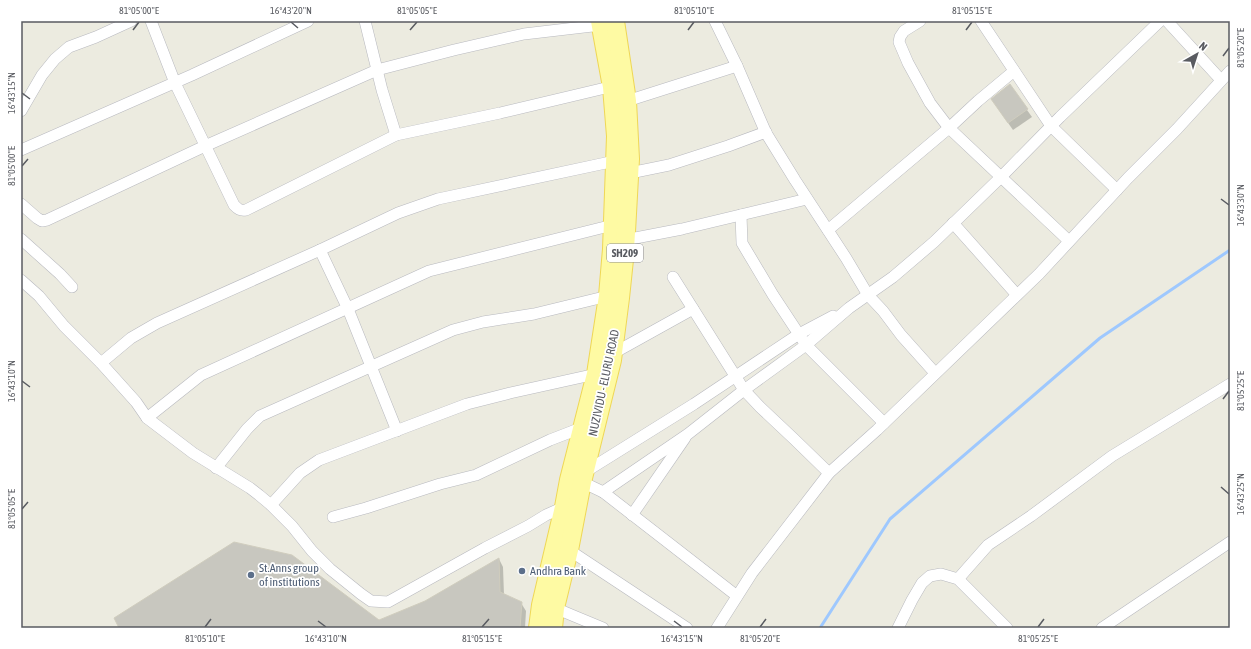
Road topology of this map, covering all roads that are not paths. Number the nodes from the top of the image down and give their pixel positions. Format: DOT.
graph roads {
  1 [pos="130,21"];
  2 [pos="151,21"];
  3 [pos="308,21"];
  4 [pos="365,21"];
  5 [pos="715,21"];
  6 [pos="920,21"];
  7 [pos="981,21"];
  8 [pos="1160,21"];
  9 [pos="1167,21"];
  10 [pos="609,22"];
  11 [pos="737,66"];
  12 [pos="378,70"];
  13 [pos="1230,70"];
  14 [pos="1014,71"];
  15 [pos="1221,80"];
  16 [pos="175,83"];
  17 [pos="618,85"];
  18 [pos="627,101"];
  19 [pos="21,111"];
  20 [pos="1051,126"];
  21 [pos="949,128"];
  22 [pos="766,132"];
  23 [pos="396,135"];
  24 [pos="205,146"];
  25 [pos="21,150"];
  26 [pos="615,161"];
  27 [pos="630,173"];
  28 [pos="1001,177"];
  29 [pos="1117,190"];
  30 [pos="807,199"];
  31 [pos="21,204"];
  32 [pos="741,215"];
  33 [pos="952,223"];
  34 [pos="613,225"];
  35 [pos="828,230"];
  36 [pos="21,239"];
  37 [pos="625,240"];
  38 [pos="1069,241"];
  39 [pos="320,250"];
  40 [pos="673,277"];
  41 [pos="21,280"];
  42 [pos="72,287"];
  43 [pos="868,295"];
  44 [pos="1017,295"];
  45 [pos="608,296"];
  46 [pos="849,308"];
  47 [pos="348,309"];
  48 [pos="693,309"];
  49 [pos="799,334"];
  50 [pos="806,345"];
  51 [pos="612,354"];
  52 [pos="101,363"];
  53 [pos="372,367"];
  54 [pos="935,373"];
  55 [pos="596,374"];
  56 [pos="735,377"];
  57 [pos="1230,384"];
  58 [pos="744,390"];
  59 [pos="147,418"];
  60 [pos="884,423"];
  61 [pos="581,428"];
  62 [pos="397,431"];
  63 [pos="690,432"];
  64 [pos="216,468"];
  65 [pos="829,473"];
  66 [pos="579,478"];
  67 [pos="603,492"];
  68 [pos="271,505"];
  69 [pos="571,509"];
  70 [pos="632,515"];
  71 [pos="333,517"];
  72 [pos="1230,542"];
  73 [pos="569,550"];
  74 [pos="958,579"];
  75 [pos="737,596"];
  76 [pos="556,608"];
  77 [pos="538,628"];
  78 [pos="553,628"];
  79 [pos="603,628"];
  80 [pos="687,628"];
  81 [pos="717,628"];
  82 [pos="898,628"];
  83 [pos="1007,628"];
  84 [pos="1102,628"];
  1 -- 19 [label="street"];
  2 -- 16 [label="street"];
  3 -- 16 [label="street"];
  4 -- 12 [label="street"];
  5 -- 11 [label="street"];
  6 -- 21 [label="street"];
  7 -- 14 [label="street"];
  8 -- 20 [label="street"];
  9 -- 15 [label="street"];
  10 -- 12 [label="street"];
  10 -- 17 [label="main road, NUZIVIDU - ELURU ROAD / SH209"];
  11 -- 18 [label="street"];
  11 -- 22 [label="street"];
  12 -- 23 [label="street"];
  12 -- 24 [label="street"];
  13 -- 15 [label="street"];
  14 -- 20 [label="street"];
  14 -- 21 [label="street"];
  15 -- 29 [label="street"];
  16 -- 24 [label="street"];
  16 -- 25 [label="street"];
  17 -- 18 [label="main road, NUZIVIDU - ELURU ROAD / SH209"];
  17 -- 23 [label="street"];
  17 -- 26 [label="main road, NUZIVIDU - ELURU ROAD / SH209"];
  18 -- 27 [label="main road, NUZIVIDU - ELURU ROAD / SH209"];
  20 -- 28 [label="street"];
  20 -- 29 [label="street"];
  21 -- 28 [label="street"];
  21 -- 35 [label="street"];
  22 -- 27 [label="street"];
  22 -- 30 [label="street"];
  23 -- 24 [label="street"];
  24 -- 31 [label="street"];
  26 -- 34 [label="main road, NUZIVIDU - ELURU ROAD / SH209"];
  26 -- 39 [label="street"];
  27 -- 37 [label="main road, NUZIVIDU - ELURU ROAD / SH209"];
  28 -- 33 [label="street"];
  28 -- 38 [label="street"];
  29 -- 38 [label="street"];
  30 -- 32 [label="street"];
  30 -- 35 [label="street"];
  32 -- 37 [label="street"];
  32 -- 49 [label="street"];
  33 -- 43 [label="street"];
  33 -- 44 [label="street"];
  34 -- 45 [label="main road, NUZIVIDU - ELURU ROAD / SH209"];
  34 -- 47 [label="street"];
  35 -- 43 [label="street"];
  36 -- 42 [label="street"];
  37 -- 51 [label="main road, NUZIVIDU - ELURU ROAD / SH209"];
  38 -- 44 [label="street"];
  39 -- 47 [label="street"];
  39 -- 52 [label="street"];
  40 -- 48 [label="street"];
  41 -- 52 [label="street"];
  43 -- 46 [label="street"];
  43 -- 54 [label="street"];
  44 -- 54 [label="street"];
  45 -- 53 [label="street"];
  45 -- 55 [label="main road, NUZIVIDU - ELURU ROAD / SH209"];
  46 -- 49 [label="street"];
  46 -- 50 [label="street"];
  47 -- 53 [label="street"];
  47 -- 59 [label="street"];
  48 -- 51 [label="street"];
  48 -- 56 [label="street"];
  49 -- 50 [label="street"];
  49 -- 56 [label="street"];
  50 -- 58 [label="street"];
  50 -- 60 [label="street"];
  51 -- 66 [label="main road, NUZIVIDU - ELURU ROAD / SH209"];
  52 -- 59 [label="street"];
  53 -- 62 [label="street"];
  53 -- 64 [label="street"];
  54 -- 60 [label="street"];
  55 -- 61 [label="main road, NUZIVIDU - ELURU ROAD / SH209"];
  55 -- 62 [label="street"];
  56 -- 58 [label="street"];
  56 -- 66 [label="street"];
  57 -- 74 [label="street"];
  58 -- 63 [label="street"];
  58 -- 65 [label="street"];
  59 -- 64 [label="street"];
  60 -- 65 [label="street"];
  61 -- 66 [label="main road, NUZIVIDU - ELURU ROAD / SH209"];
  61 -- 71 [label="street"];
  62 -- 68 [label="street"];
  63 -- 67 [label="street"];
  63 -- 70 [label="street"];
  64 -- 68 [label="street"];
  65 -- 75 [label="street"];
  66 -- 67 [label="street"];
  66 -- 69 [label="main road"];
  67 -- 70 [label="street"];
  68 -- 69 [label="street"];
  69 -- 73 [label="main road"];
  69 -- 77 [label="main road"];
  70 -- 75 [label="street"];
  72 -- 84 [label="street"];
  73 -- 76 [label="main road"];
  73 -- 80 [label="street"];
  74 -- 82 [label="street"];
  74 -- 83 [label="street"];
  75 -- 81 [label="street"];
  76 -- 78 [label="main road"];
  76 -- 79 [label="street"];
}
